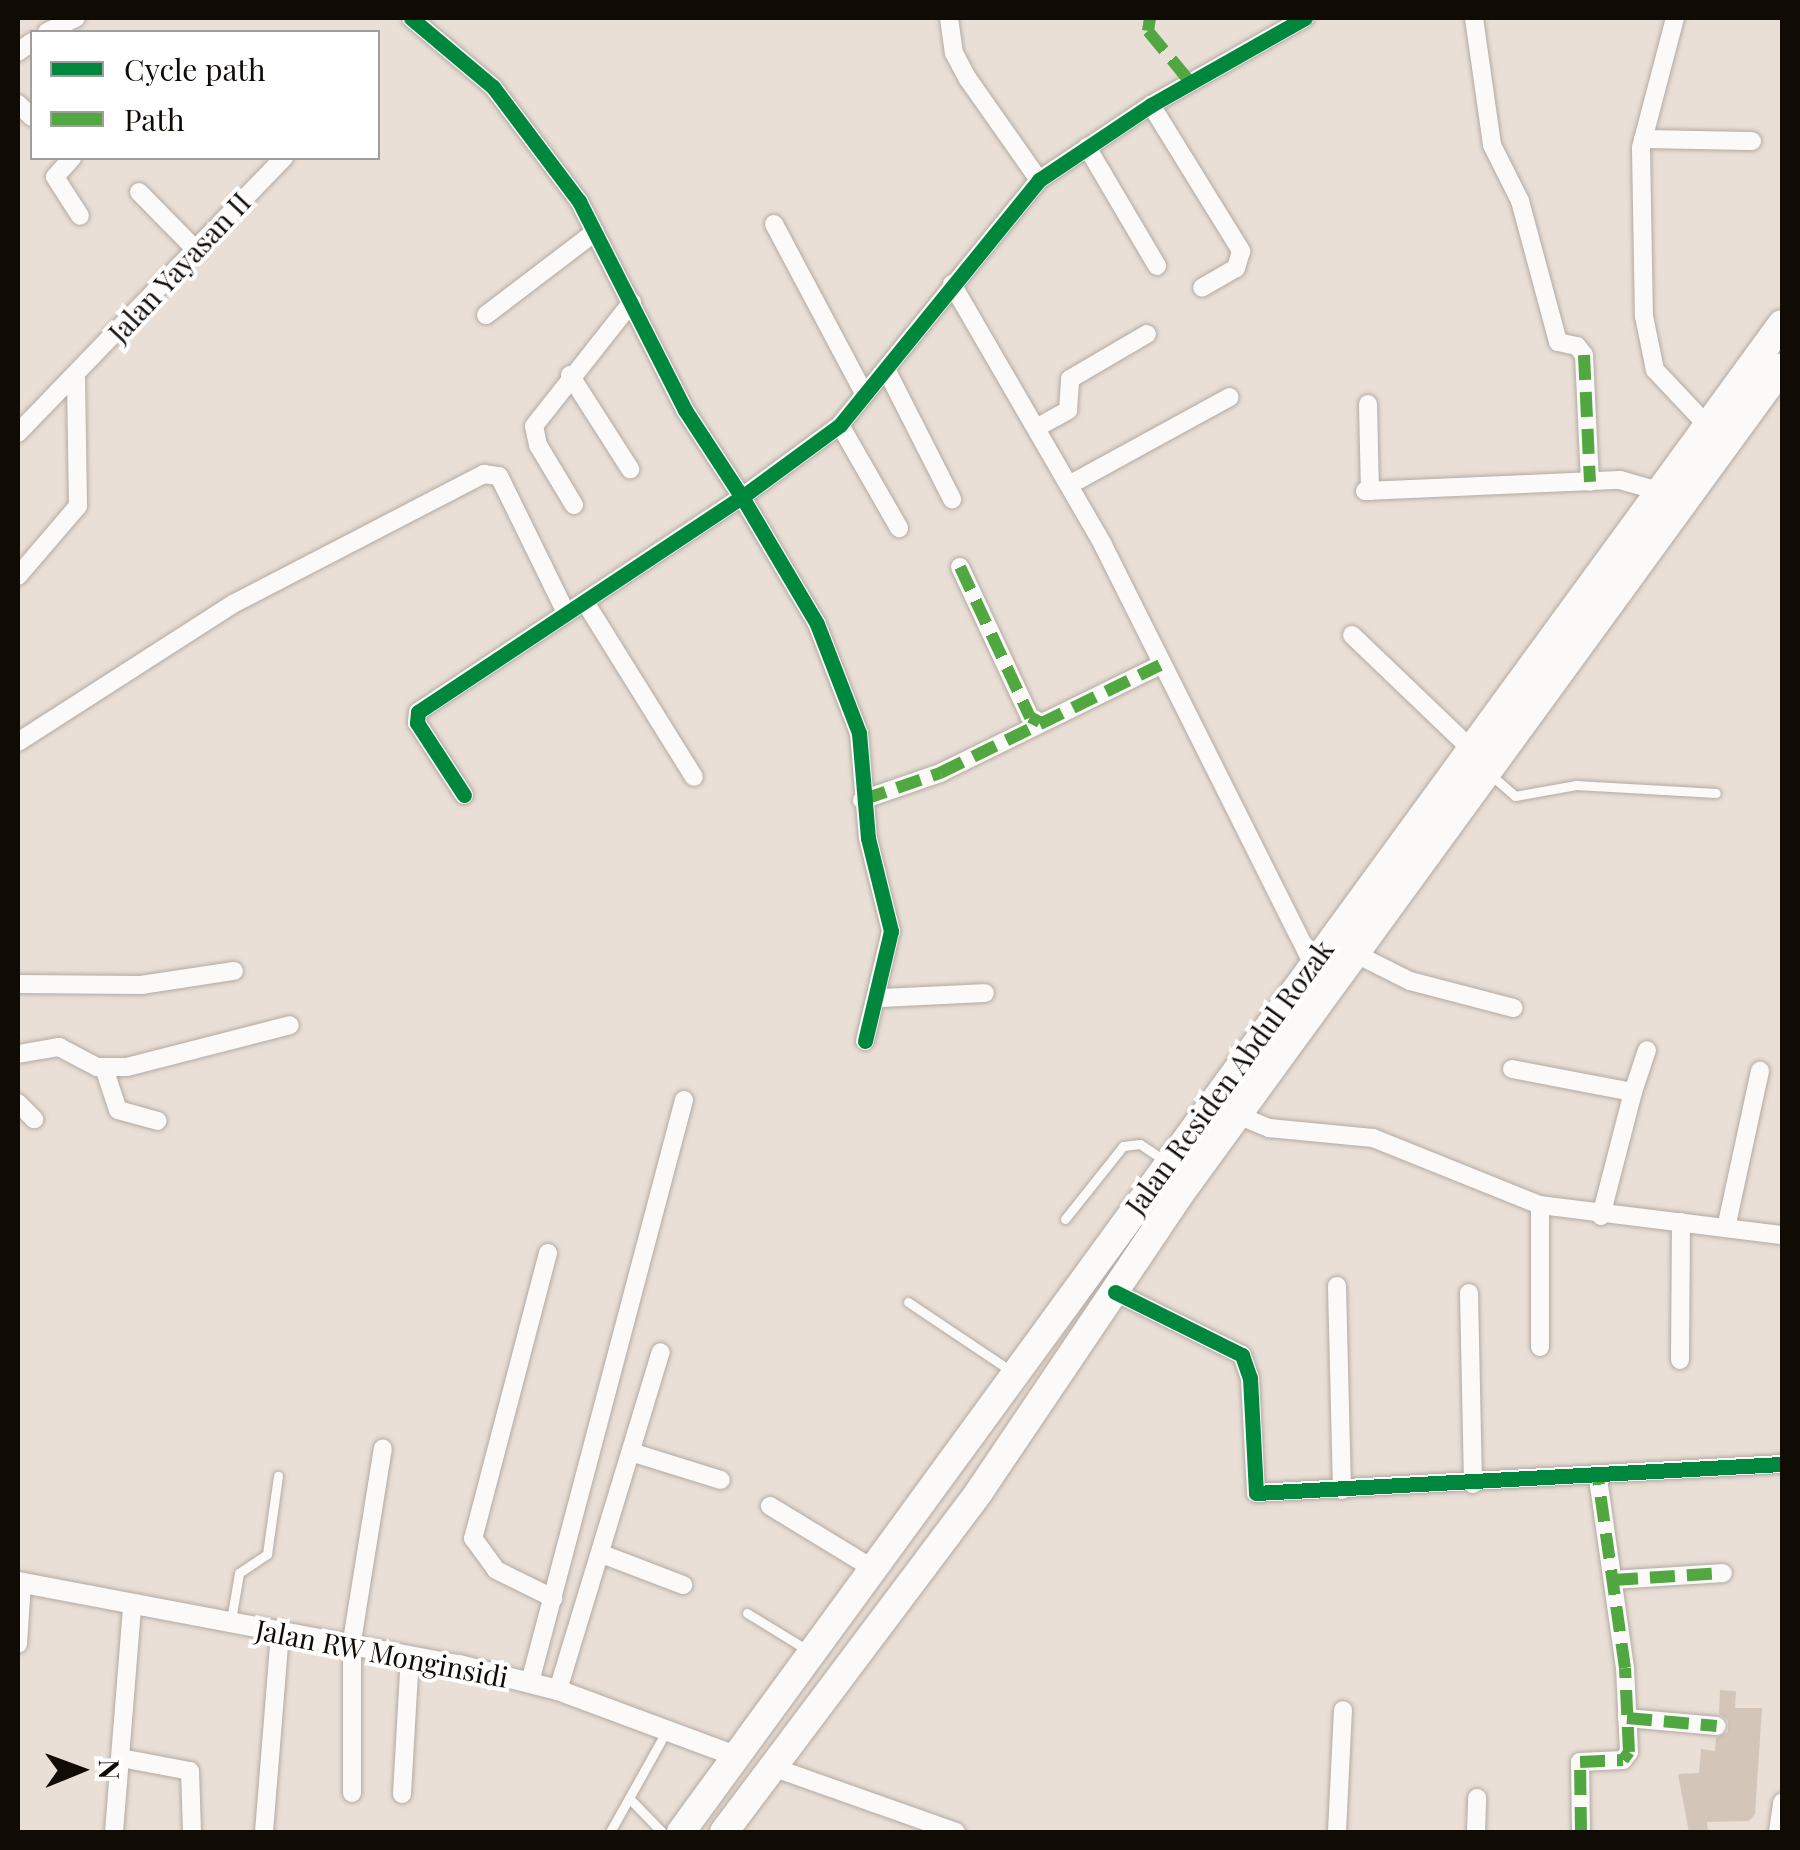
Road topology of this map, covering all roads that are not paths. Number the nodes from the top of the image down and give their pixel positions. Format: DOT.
graph roads {
  1 [pos="76,18"];
  2 [pos="411,18"];
  3 [pos="949,18"];
  4 [pos="1306,18"];
  5 [pos="1474,18"];
  6 [pos="1674,18"];
  7 [pos="51,30"];
  8 [pos="1151,105"];
  9 [pos="1643,139"];
  10 [pos="1752,141"];
  11 [pos="1087,148"];
  12 [pos="70,160"];
  13 [pos="282,160"];
  14 [pos="1039,180"];
  15 [pos="139,192"];
  16 [pos="80,216"];
  17 [pos="774,224"];
  18 [pos="595,232"];
  19 [pos="196,250"];
  20 [pos="1157,266"];
  21 [pos="952,284"];
  22 [pos="1202,288"];
  23 [pos="632,302"];
  24 [pos="486,315"];
  25 [pos="1782,324"];
  26 [pos="1148,334"];
  27 [pos="1782,366"];
  28 [pos="887,371"];
  29 [pos="570,376"];
  30 [pos="76,378"];
  31 [pos="864,393"];
  32 [pos="1230,396"];
  33 [pos="1368,404"];
  34 [pos="1704,422"];
  35 [pos="840,425"];
  36 [pos="1036,428"];
  37 [pos="18,434"];
  38 [pos="630,469"];
  39 [pos="1590,482"];
  40 [pos="1069,485"];
  41 [pos="1656,490"];
  42 [pos="742,497"];
  43 [pos="952,499"];
  44 [pos="574,505"];
  45 [pos="899,528"];
  46 [pos="960,567"];
  47 [pos="18,576"];
  48 [pos="575,608"];
  49 [pos="1352,635"];
  50 [pos="1160,664"];
  51 [pos="1040,722"];
  52 [pos="18,742"];
  53 [pos="1479,758"];
  54 [pos="694,777"];
  55 [pos="1716,793"];
  56 [pos="464,796"];
  57 [pos="862,800"];
  58 [pos="1358,955"];
  59 [pos="1312,962"];
  60 [pos="234,970"];
  61 [pos="18,984"];
  62 [pos="985,993"];
  63 [pos="880,998"];
  64 [pos="1514,1008"];
  65 [pos="290,1026"];
  66 [pos="865,1041"];
  67 [pos="1647,1050"];
  68 [pos="18,1054"];
  69 [pos="104,1068"];
  70 [pos="1512,1068"];
  71 [pos="1760,1071"];
  72 [pos="1633,1092"];
  73 [pos="684,1100"];
  74 [pos="18,1103"];
  75 [pos="1238,1115"];
  76 [pos="34,1119"];
  77 [pos="158,1120"];
  78 [pos="1166,1162"];
  79 [pos="1540,1205"];
  80 [pos="1601,1216"];
  81 [pos="1065,1219"];
  82 [pos="1681,1222"];
  83 [pos="1726,1228"];
  84 [pos="1782,1236"];
  85 [pos="548,1253"];
  86 [pos="1338,1286"];
  87 [pos="1114,1292"];
  88 [pos="1470,1293"];
  89 [pos="908,1302"];
  90 [pos="1540,1347"];
  91 [pos="661,1352"];
  92 [pos="1680,1360"];
  93 [pos="1017,1376"];
  94 [pos="382,1448"];
  95 [pos="632,1452"];
  96 [pos="1782,1464"];
  97 [pos="278,1476"];
  98 [pos="1598,1478"];
  99 [pos="721,1480"];
  100 [pos="1473,1484"];
  101 [pos="1342,1490"];
  102 [pos="770,1506"];
  103 [pos="602,1554"];
  104 [pos="877,1571"];
  105 [pos="1723,1574"];
  106 [pos="1613,1580"];
  107 [pos="20,1582"];
  108 [pos="682,1585"];
  109 [pos="553,1598"];
  110 [pos="132,1606"];
  111 [pos="747,1613"];
  112 [pos="231,1619"];
  113 [pos="280,1631"];
  114 [pos="353,1637"];
  115 [pos="18,1644"];
  116 [pos="815,1654"];
  117 [pos="410,1656"];
  118 [pos="530,1682"];
  119 [pos="558,1690"];
  120 [pos="1343,1710"];
  121 [pos="1627,1718"];
  122 [pos="1717,1726"];
  123 [pos="667,1729"];
  124 [pos="738,1757"];
  125 [pos="120,1758"];
  126 [pos="775,1768"];
  127 [pos="352,1794"];
  128 [pos="402,1794"];
  129 [pos="628,1798"];
  130 [pos="1477,1798"];
  131 [pos="1782,1802"];
  132 [pos="114,1832"];
  133 [pos="192,1832"];
  134 [pos="264,1832"];
  135 [pos="610,1832"];
  136 [pos="662,1832"];
  137 [pos="680,1832"];
  138 [pos="724,1832"];
  139 [pos="956,1832"];
  140 [pos="1337,1832"];
  141 [pos="1476,1832"];
  142 [pos="1581,1832"];
  143 [pos="1778,1832"];
  1 -- 7 [label="street"];
  2 -- 18 [label="street"];
  3 -- 14 [label="street"];
  4 -- 8 [label="street"];
  5 -- 39 [label="street"];
  6 -- 9 [label="street"];
  8 -- 11 [label="street"];
  8 -- 22 [label="street"];
  9 -- 10 [label="street"];
  9 -- 34 [label="street"];
  11 -- 14 [label="street"];
  11 -- 20 [label="street"];
  12 -- 16 [label="street"];
  13 -- 19 [label="street, Jalan Yayasan II"];
  14 -- 21 [label="street"];
  15 -- 19 [label="street"];
  17 -- 31 [label="street"];
  18 -- 23 [label="street"];
  18 -- 24 [label="street"];
  19 -- 30 [label="street, Jalan Yayasan II"];
  21 -- 28 [label="street"];
  21 -- 36 [label="street"];
  23 -- 29 [label="street"];
  23 -- 42 [label="street"];
  25 -- 34 [label="highway, Jalan Residen Abdul Rozak"];
  26 -- 36 [label="street"];
  27 -- 53 [label="highway, Jalan Residen Abdul Rozak"];
  28 -- 31 [label="street"];
  28 -- 43 [label="street"];
  29 -- 38 [label="street"];
  29 -- 44 [label="street"];
  30 -- 37 [label="street, Jalan Yayasan II"];
  30 -- 47 [label="street"];
  31 -- 35 [label="street"];
  32 -- 40 [label="street"];
  33 -- 39 [label="street"];
  34 -- 41 [label="highway, Jalan Residen Abdul Rozak"];
  35 -- 42 [label="street"];
  35 -- 45 [label="street"];
  36 -- 40 [label="street"];
  39 -- 41 [label="street"];
  40 -- 50 [label="street"];
  41 -- 53 [label="highway, Jalan Residen Abdul Rozak"];
  42 -- 48 [label="street"];
  42 -- 57 [label="street"];
  46 -- 51 [label="street"];
  48 -- 52 [label="street"];
  48 -- 54 [label="street"];
  48 -- 56 [label="street"];
  49 -- 53 [label="street"];
  50 -- 51 [label="street"];
  50 -- 59 [label="street"];
  51 -- 57 [label="street"];
  53 -- 55 [label="lane"];
  53 -- 58 [label="highway, Jalan Residen Abdul Rozak"];
  53 -- 59 [label="highway, Jalan Residen Abdul Rozak"];
  57 -- 63 [label="street"];
  58 -- 64 [label="street"];
  58 -- 75 [label="highway, Jalan Residen Abdul Rozak"];
  59 -- 78 [label="highway, Jalan Residen Abdul Rozak"];
  60 -- 61 [label="street"];
  62 -- 63 [label="street"];
  63 -- 66 [label="street"];
  65 -- 69 [label="street"];
  67 -- 72 [label="street"];
  68 -- 69 [label="street"];
  69 -- 77 [label="street"];
  70 -- 72 [label="street"];
  71 -- 83 [label="street"];
  72 -- 80 [label="street"];
  73 -- 109 [label="street"];
  74 -- 76 [label="street"];
  75 -- 79 [label="street"];
  75 -- 87 [label="highway, Jalan Residen Abdul Rozak"];
  78 -- 81 [label="lane"];
  78 -- 93 [label="highway, Jalan Residen Abdul Rozak"];
  79 -- 80 [label="street"];
  79 -- 90 [label="street"];
  80 -- 82 [label="street"];
  82 -- 83 [label="street"];
  82 -- 92 [label="street"];
  83 -- 84 [label="street"];
  85 -- 109 [label="street"];
  86 -- 101 [label="street"];
  87 -- 101 [label="street"];
  87 -- 126 [label="highway, Jalan Residen Abdul Rozak"];
  88 -- 100 [label="street"];
  89 -- 93 [label="lane"];
  91 -- 95 [label="street"];
  93 -- 104 [label="highway, Jalan Residen Abdul Rozak"];
  94 -- 114 [label="street"];
  95 -- 99 [label="street"];
  95 -- 103 [label="street"];
  96 -- 98 [label="street"];
  97 -- 112 [label="lane"];
  98 -- 100 [label="street"];
  98 -- 106 [label="street"];
  100 -- 101 [label="street"];
  102 -- 104 [label="street"];
  103 -- 108 [label="street"];
  103 -- 119 [label="street"];
  104 -- 116 [label="highway, Jalan Residen Abdul Rozak"];
  105 -- 106 [label="street"];
  106 -- 121 [label="street"];
  107 -- 110 [label="street, Jalan RW Monginsidi"];
  107 -- 115 [label="street"];
  109 -- 118 [label="street"];
  110 -- 112 [label="street, Jalan RW Monginsidi"];
  110 -- 125 [label="street"];
  111 -- 116 [label="lane"];
  112 -- 113 [label="street, Jalan RW Monginsidi"];
  113 -- 114 [label="street, Jalan RW Monginsidi"];
  113 -- 134 [label="street"];
  114 -- 117 [label="street, Jalan RW Monginsidi"];
  114 -- 127 [label="street"];
  116 -- 124 [label="highway, Jalan Residen Abdul Rozak"];
  117 -- 118 [label="street, Jalan RW Monginsidi"];
  117 -- 128 [label="street"];
  118 -- 119 [label="street, Jalan RW Monginsidi"];
  119 -- 123 [label="street, Jalan RW Monginsidi"];
  120 -- 140 [label="street"];
  121 -- 122 [label="street"];
  121 -- 142 [label="street"];
  123 -- 124 [label="street, Jalan RW Monginsidi"];
  123 -- 129 [label="lane"];
  124 -- 137 [label="highway, Jalan Residen Abdul Rozak"];
  125 -- 132 [label="street"];
  125 -- 133 [label="street"];
  126 -- 138 [label="highway, Jalan Residen Abdul Rozak"];
  126 -- 139 [label="street"];
  129 -- 135 [label="lane"];
  129 -- 136 [label="lane"];
  130 -- 141 [label="street"];
  131 -- 143 [label="street"];
}
